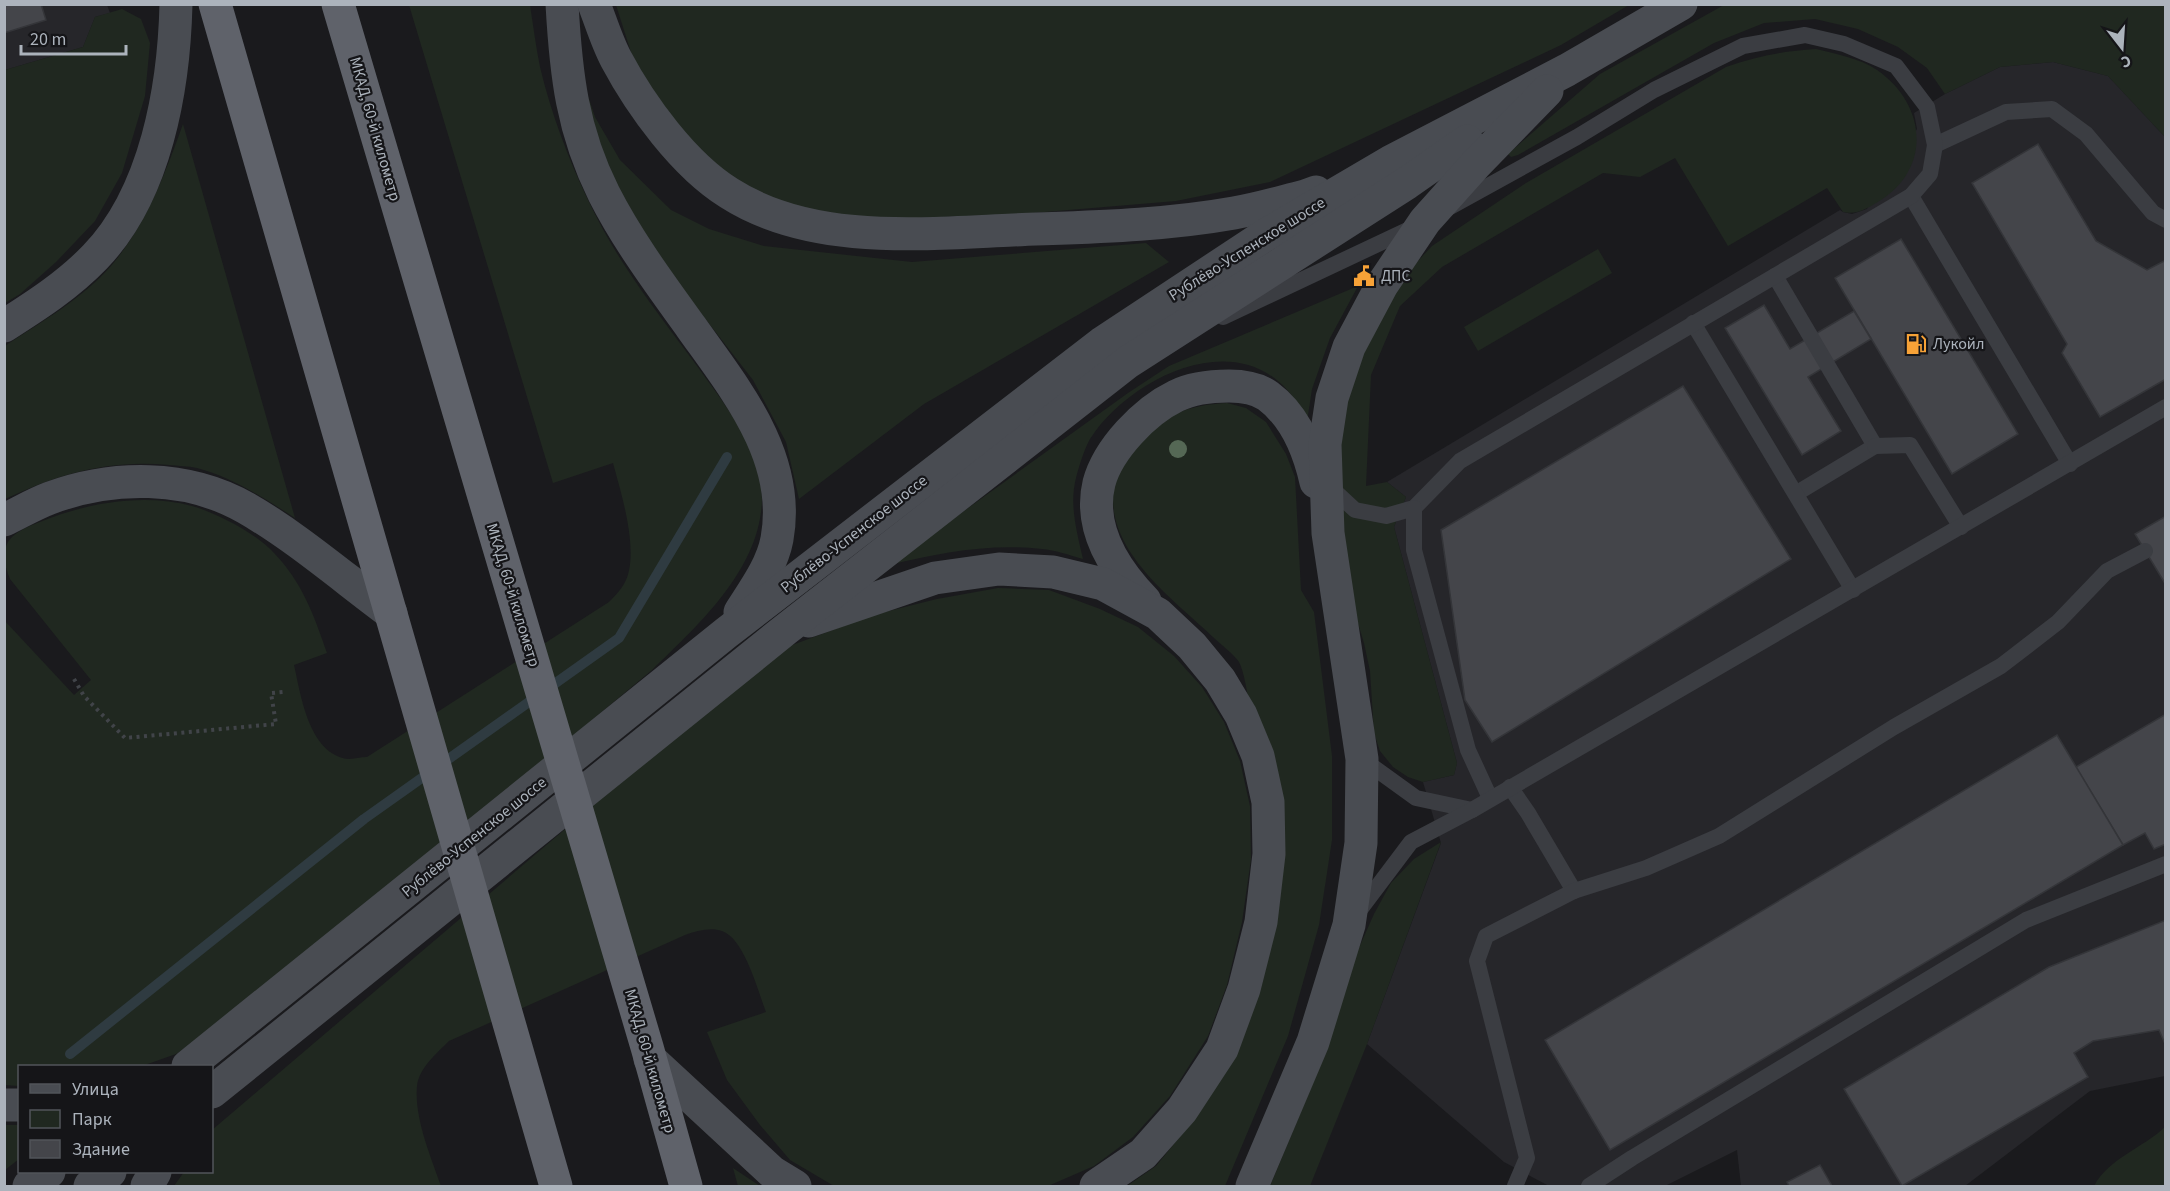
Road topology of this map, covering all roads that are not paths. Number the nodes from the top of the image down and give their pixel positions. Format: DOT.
graph roads {
  1 [pos="176,4"];
  2 [pos="215,4"];
  3 [pos="338,4"];
  4 [pos="562,4"];
  5 [pos="594,4"];
  6 [pos="1681,4"];
  7 [pos="1567,70"];
  8 [pos="1935,145"];
  9 [pos="1390,162"];
  10 [pos="1911,196"];
  11 [pos="2166,220"];
  12 [pos="1425,221"];
  13 [pos="1775,276"];
  14 [pos="1693,323"];
  15 [pos="4,326"];
  16 [pos="1128,362"];
  17 [pos="2166,407"];
  18 [pos="1875,446"];
  19 [pos="2070,464"];
  20 [pos="1326,484"];
  21 [pos="1797,493"];
  22 [pos="1414,507"];
  23 [pos="4,520"];
  24 [pos="1961,527"];
  25 [pos="1328,533"];
  26 [pos="2145,551"];
  27 [pos="1853,590"];
  28 [pos="1158,614"];
  29 [pos="393,621"];
  30 [pos="785,630"];
  31 [pos="726,633"];
  32 [pos="1362,759"];
  33 [pos="1510,787"];
  34 [pos="1490,798"];
  35 [pos="1472,810"];
  36 [pos="2166,864"];
  37 [pos="1575,891"];
  38 [pos="1349,925"];
  39 [pos="649,1053"];
  40 [pos="189,1065"];
  41 [pos="213,1091"];
  42 [pos="530,1098"];
  43 [pos="48,1173"];
  44 [pos="109,1173"];
  45 [pos="29,1186"];
  46 [pos="90,1186"];
  47 [pos="540,1186"];
  48 [pos="556,1186"];
  49 [pos="686,1186"];
  50 [pos="795,1186"];
  51 [pos="1096,1186"];
  52 [pos="1252,1186"];
  53 [pos="1515,1186"];
  54 [pos="1589,1186"];
  1 -- 15 [label="main road"];
  2 -- 29 [label="highway"];
  3 -- 39 [label="highway, МКАД, 60-й километр"];
  4 -- 31 [label="main road"];
  5 -- 9 [label="main road"];
  6 -- 7 [label="main road, Рублёво-Успенское шоссе"];
  7 -- 9 [label="main road, Рублёво-Успенское шоссе"];
  7 -- 12 [label="main road"];
  7 -- 16 [label="main road, Рублёво-Успенское шоссе"];
  8 -- 10 [label="lane"];
  8 -- 11 [label="lane"];
  8 -- 12 [label="lane"];
  9 -- 31 [label="main road, Рублёво-Успенское шоссе"];
  10 -- 13 [label="lane"];
  10 -- 19 [label="lane"];
  12 -- 16 [label="lane"];
  12 -- 20 [label="main road"];
  13 -- 14 [label="lane"];
  13 -- 18 [label="lane"];
  14 -- 21 [label="lane"];
  14 -- 22 [label="lane"];
  16 -- 30 [label="main road, Рублёво-Успенское шоссе"];
  17 -- 19 [label="lane"];
  18 -- 21 [label="lane"];
  18 -- 24 [label="lane"];
  19 -- 24 [label="lane"];
  20 -- 22 [label="lane"];
  20 -- 25 [label="main road"];
  21 -- 27 [label="lane"];
  22 -- 34 [label="lane"];
  23 -- 29 [label="main road"];
  24 -- 27 [label="lane"];
  25 -- 28 [label="main road"];
  25 -- 32 [label="main road"];
  26 -- 37 [label="lane"];
  27 -- 33 [label="lane"];
  28 -- 30 [label="main road"];
  28 -- 51 [label="main road"];
  29 -- 42 [label="highway"];
  30 -- 41 [label="main road, Рублёво-Успенское шоссе"];
  31 -- 40 [label="main road, Рублёво-Успенское шоссе"];
  32 -- 35 [label="lane"];
  32 -- 38 [label="main road"];
  33 -- 34 [label="lane"];
  33 -- 37 [label="lane"];
  34 -- 35 [label="lane"];
  35 -- 38 [label="lane"];
  36 -- 54 [label="lane"];
  37 -- 53 [label="lane"];
  38 -- 52 [label="main road"];
  39 -- 49 [label="highway, МКАД, 60-й километр"];
  39 -- 50 [label="main road"];
  42 -- 47 [label="main road"];
  42 -- 48 [label="highway"];
  43 -- 45 [label="main road"];
  44 -- 46 [label="main road"];
}
